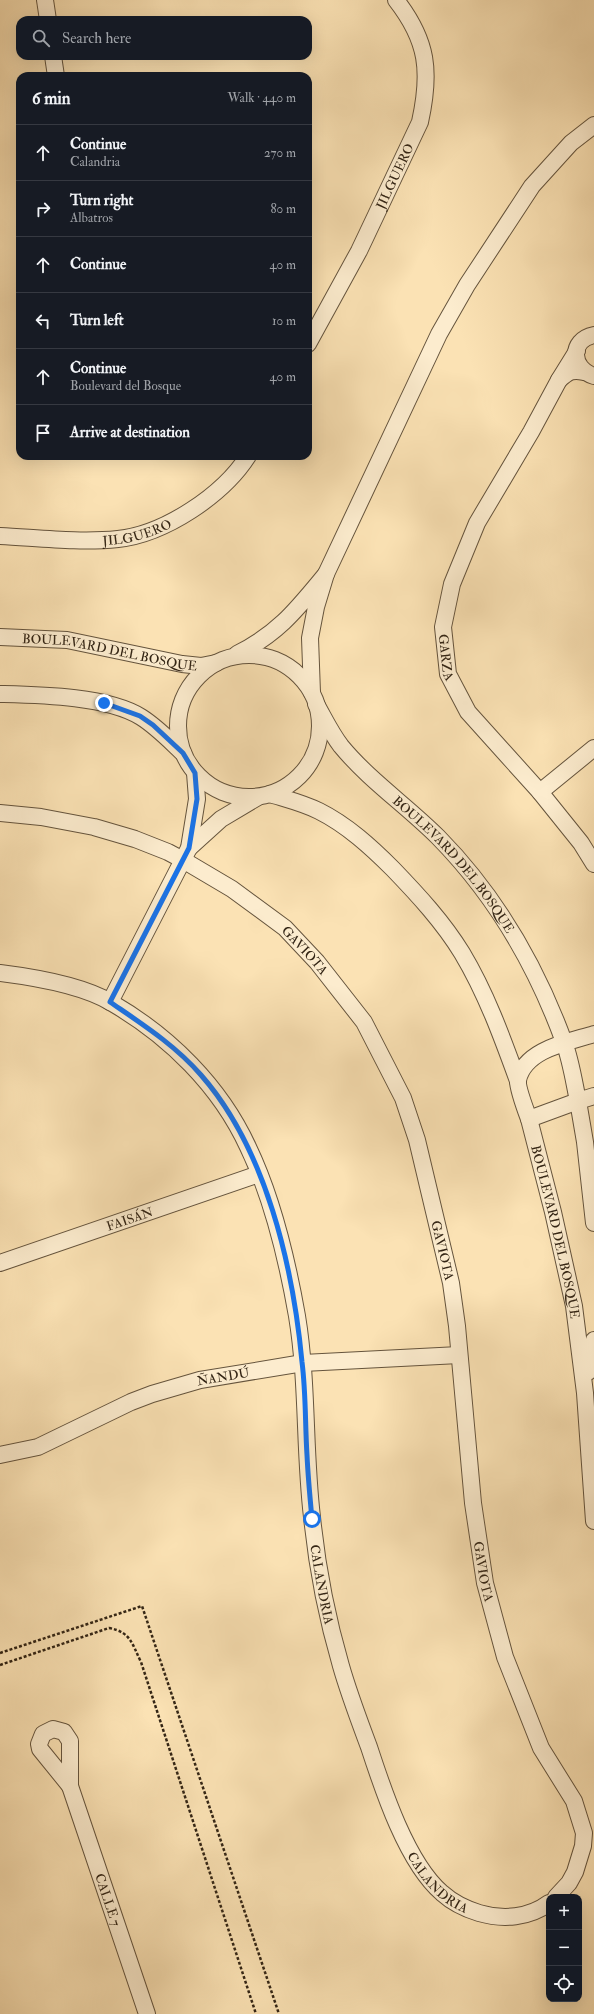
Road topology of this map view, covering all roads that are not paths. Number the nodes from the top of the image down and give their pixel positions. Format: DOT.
graph roads {
  1 [pos="45,0"];
  2 [pos="396,0"];
  3 [pos="47,16"];
  4 [pos="54,60"];
  5 [pos="55,72"];
  6 [pos="594,125"];
  7 [pos="594,335"];
  8 [pos="312,337"];
  9 [pos="576,351"];
  10 [pos="589,374"];
  11 [pos="559,380"];
  12 [pos="245,460"];
  13 [pos="0,536"];
  14 [pos="326,574"];
  15 [pos="0,637"];
  16 [pos="224,660"];
  17 [pos="0,694"];
  18 [pos="314,698"];
  19 [pos="594,748"];
  20 [pos="183,753"];
  21 [pos="195,773"];
  22 [pos="540,792"];
  23 [pos="264,795"];
  24 [pos="0,813"];
  25 [pos="186,854"];
  26 [pos="594,864"];
  27 [pos="0,973"];
  28 [pos="110,1002"];
  29 [pos="594,1034"];
  30 [pos="565,1044"];
  31 [pos="518,1081"];
  32 [pos="594,1096"];
  33 [pos="578,1101"];
  34 [pos="529,1119"];
  35 [pos="259,1174"];
  36 [pos="594,1223"];
  37 [pos="0,1263"];
  38 [pos="594,1340"];
  39 [pos="459,1355"];
  40 [pos="303,1363"];
  41 [pos="585,1393"];
  42 [pos="0,1455"];
  43 [pos="594,1521"];
  44 [pos="70,1786"];
  45 [pos="559,1894"];
  46 [pos="546,1905"];
  47 [pos="147,2014"];
  1 -- 3 [label="street"];
  2 -- 8 [label="street, JILGUERO"];
  4 -- 5 [label="street"];
  6 -- 14 [label="street"];
  7 -- 9 [label="street, GARZA"];
  9 -- 10 [label="street"];
  9 -- 11 [label="street, GARZA"];
  10 -- 11 [label="street"];
  11 -- 22 [label="street, GARZA"];
  12 -- 13 [label="street, JILGUERO"];
  14 -- 16 [label="street"];
  14 -- 18 [label="street"];
  15 -- 16 [label="street, BOULEVARD DEL BOSQUE"];
  16 -- 18 [label="street"];
  16 -- 20 [label="street"];
  17 -- 20 [label="street"];
  18 -- 23 [label="street"];
  18 -- 30 [label="street, BOULEVARD DEL BOSQUE"];
  19 -- 22 [label="street"];
  20 -- 21 [label="street"];
  21 -- 23 [label="street"];
  21 -- 25 [label="street"];
  22 -- 26 [label="street, GARZA"];
  23 -- 25 [label="street"];
  23 -- 31 [label="street"];
  24 -- 25 [label="street, GAVIOTA"];
  25 -- 28 [label="street"];
  25 -- 39 [label="street, GAVIOTA"];
  27 -- 28 [label="street, CALANDRIA"];
  28 -- 35 [label="street, CALANDRIA"];
  29 -- 30 [label="street"];
  30 -- 31 [label="street"];
  30 -- 33 [label="street, BOULEVARD DEL BOSQUE"];
  31 -- 34 [label="street, BOULEVARD DEL BOSQUE"];
  32 -- 33 [label="street"];
  33 -- 34 [label="street"];
  33 -- 36 [label="street"];
  34 -- 41 [label="street, BOULEVARD DEL BOSQUE"];
  35 -- 37 [label="street, FAISÁN"];
  35 -- 40 [label="street, CALANDRIA"];
  38 -- 41 [label="street, BOULEVARD DEL BOSQUE"];
  39 -- 40 [label="street, ÑANDÚ"];
  39 -- 45 [label="street, GAVIOTA"];
  40 -- 42 [label="street, ÑANDÚ"];
  40 -- 46 [label="street, CALANDRIA"];
  41 -- 43 [label="street, BOULEVARD DEL BOSQUE"];
  44 -- 47 [label="street, CALLE 7"];
}
